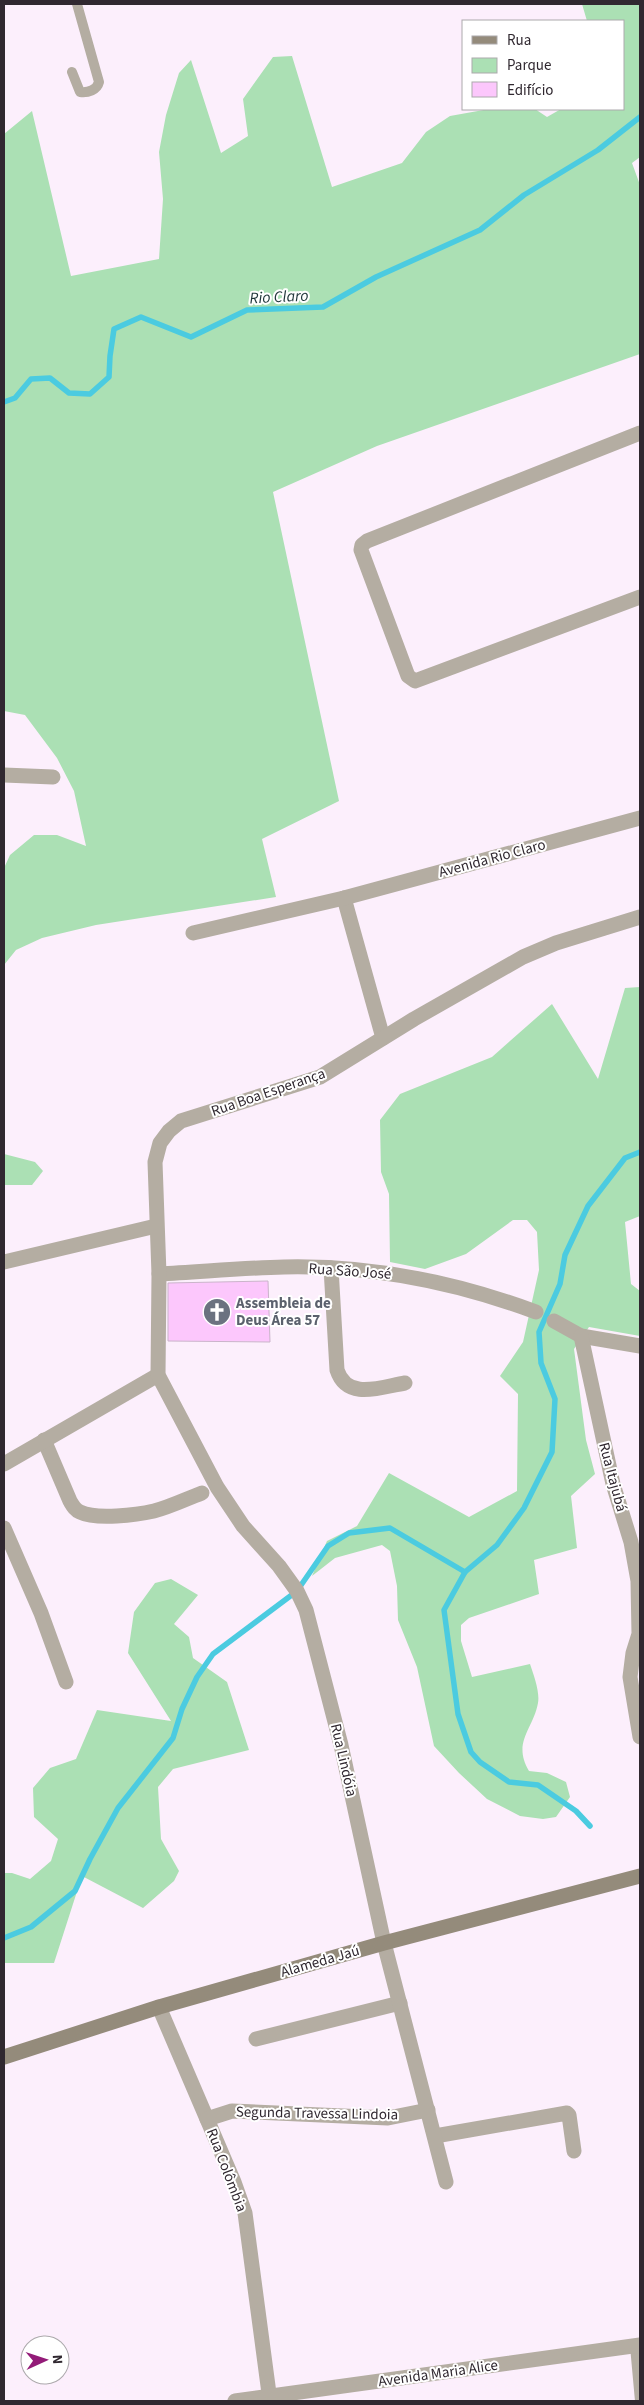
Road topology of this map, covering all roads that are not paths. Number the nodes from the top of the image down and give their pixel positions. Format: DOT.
graph roads {
  1 [pos="77,4"];
  2 [pos="72,72"];
  3 [pos="640,433"];
  4 [pos="640,597"];
  5 [pos="4,775"];
  6 [pos="53,777"];
  7 [pos="640,818"];
  8 [pos="344,898"];
  9 [pos="640,917"];
  10 [pos="192,933"];
  11 [pos="383,1038"];
  12 [pos="156,1226"];
  13 [pos="4,1262"];
  14 [pos="331,1268"];
  15 [pos="159,1274"];
  16 [pos="536,1312"];
  17 [pos="554,1322"];
  18 [pos="581,1336"];
  19 [pos="640,1346"];
  20 [pos="158,1374"];
  21 [pos="405,1383"];
  22 [pos="44,1440"];
  23 [pos="4,1464"];
  24 [pos="202,1493"];
  25 [pos="4,1528"];
  26 [pos="66,1682"];
  27 [pos="640,1737"];
  28 [pos="640,1876"];
  29 [pos="384,1943"];
  30 [pos="400,2003"];
  31 [pos="159,2007"];
  32 [pos="256,2039"];
  33 [pos="4,2057"];
  34 [pos="428,2110"];
  35 [pos="208,2119"];
  36 [pos="435,2136"];
  37 [pos="574,2151"];
  38 [pos="446,2182"];
  39 [pos="637,2345"];
  40 [pos="270,2399"];
  41 [pos="235,2401"];
  42 [pos="640,2401"];
  1 -- 2 [label="lane"];
  3 -- 4 [label="street"];
  5 -- 6 [label="street"];
  7 -- 8 [label="street, Avenida Rio Claro"];
  8 -- 10 [label="street, Avenida Rio Claro"];
  8 -- 11 [label="street"];
  9 -- 11 [label="street, Rua Boa Esperança"];
  11 -- 12 [label="street, Rua Boa Esperança"];
  12 -- 13 [label="street"];
  12 -- 15 [label="street, Rua Boa Esperança"];
  14 -- 15 [label="street, Rua São José"];
  14 -- 16 [label="street, Rua São José"];
  14 -- 21 [label="street"];
  15 -- 20 [label="street, Rua Boa Esperança"];
  17 -- 18 [label="street"];
  18 -- 19 [label="street"];
  18 -- 27 [label="street, Rua Itajubá"];
  20 -- 22 [label="street"];
  20 -- 29 [label="street, Rua Lindóia"];
  22 -- 23 [label="street"];
  22 -- 24 [label="street"];
  25 -- 26 [label="street"];
  28 -- 29 [label="main road, Alameda Jaú"];
  29 -- 30 [label="street, Rua Lindóia"];
  29 -- 31 [label="main road, Alameda Jaú"];
  30 -- 32 [label="street"];
  30 -- 34 [label="street, Rua Lindóia"];
  31 -- 33 [label="main road, Alameda Jaú"];
  31 -- 35 [label="street, Rua Colômbia"];
  34 -- 35 [label="street, Segunda Travessa Lindoia"];
  34 -- 36 [label="street, Rua Lindóia"];
  35 -- 40 [label="street, Rua Colômbia"];
  36 -- 37 [label="street"];
  36 -- 38 [label="street, Rua Lindóia"];
  39 -- 40 [label="street, Avenida Maria Alice"];
  39 -- 42 [label="lane"];
  40 -- 41 [label="street, Avenida Maria Alice"];
}
